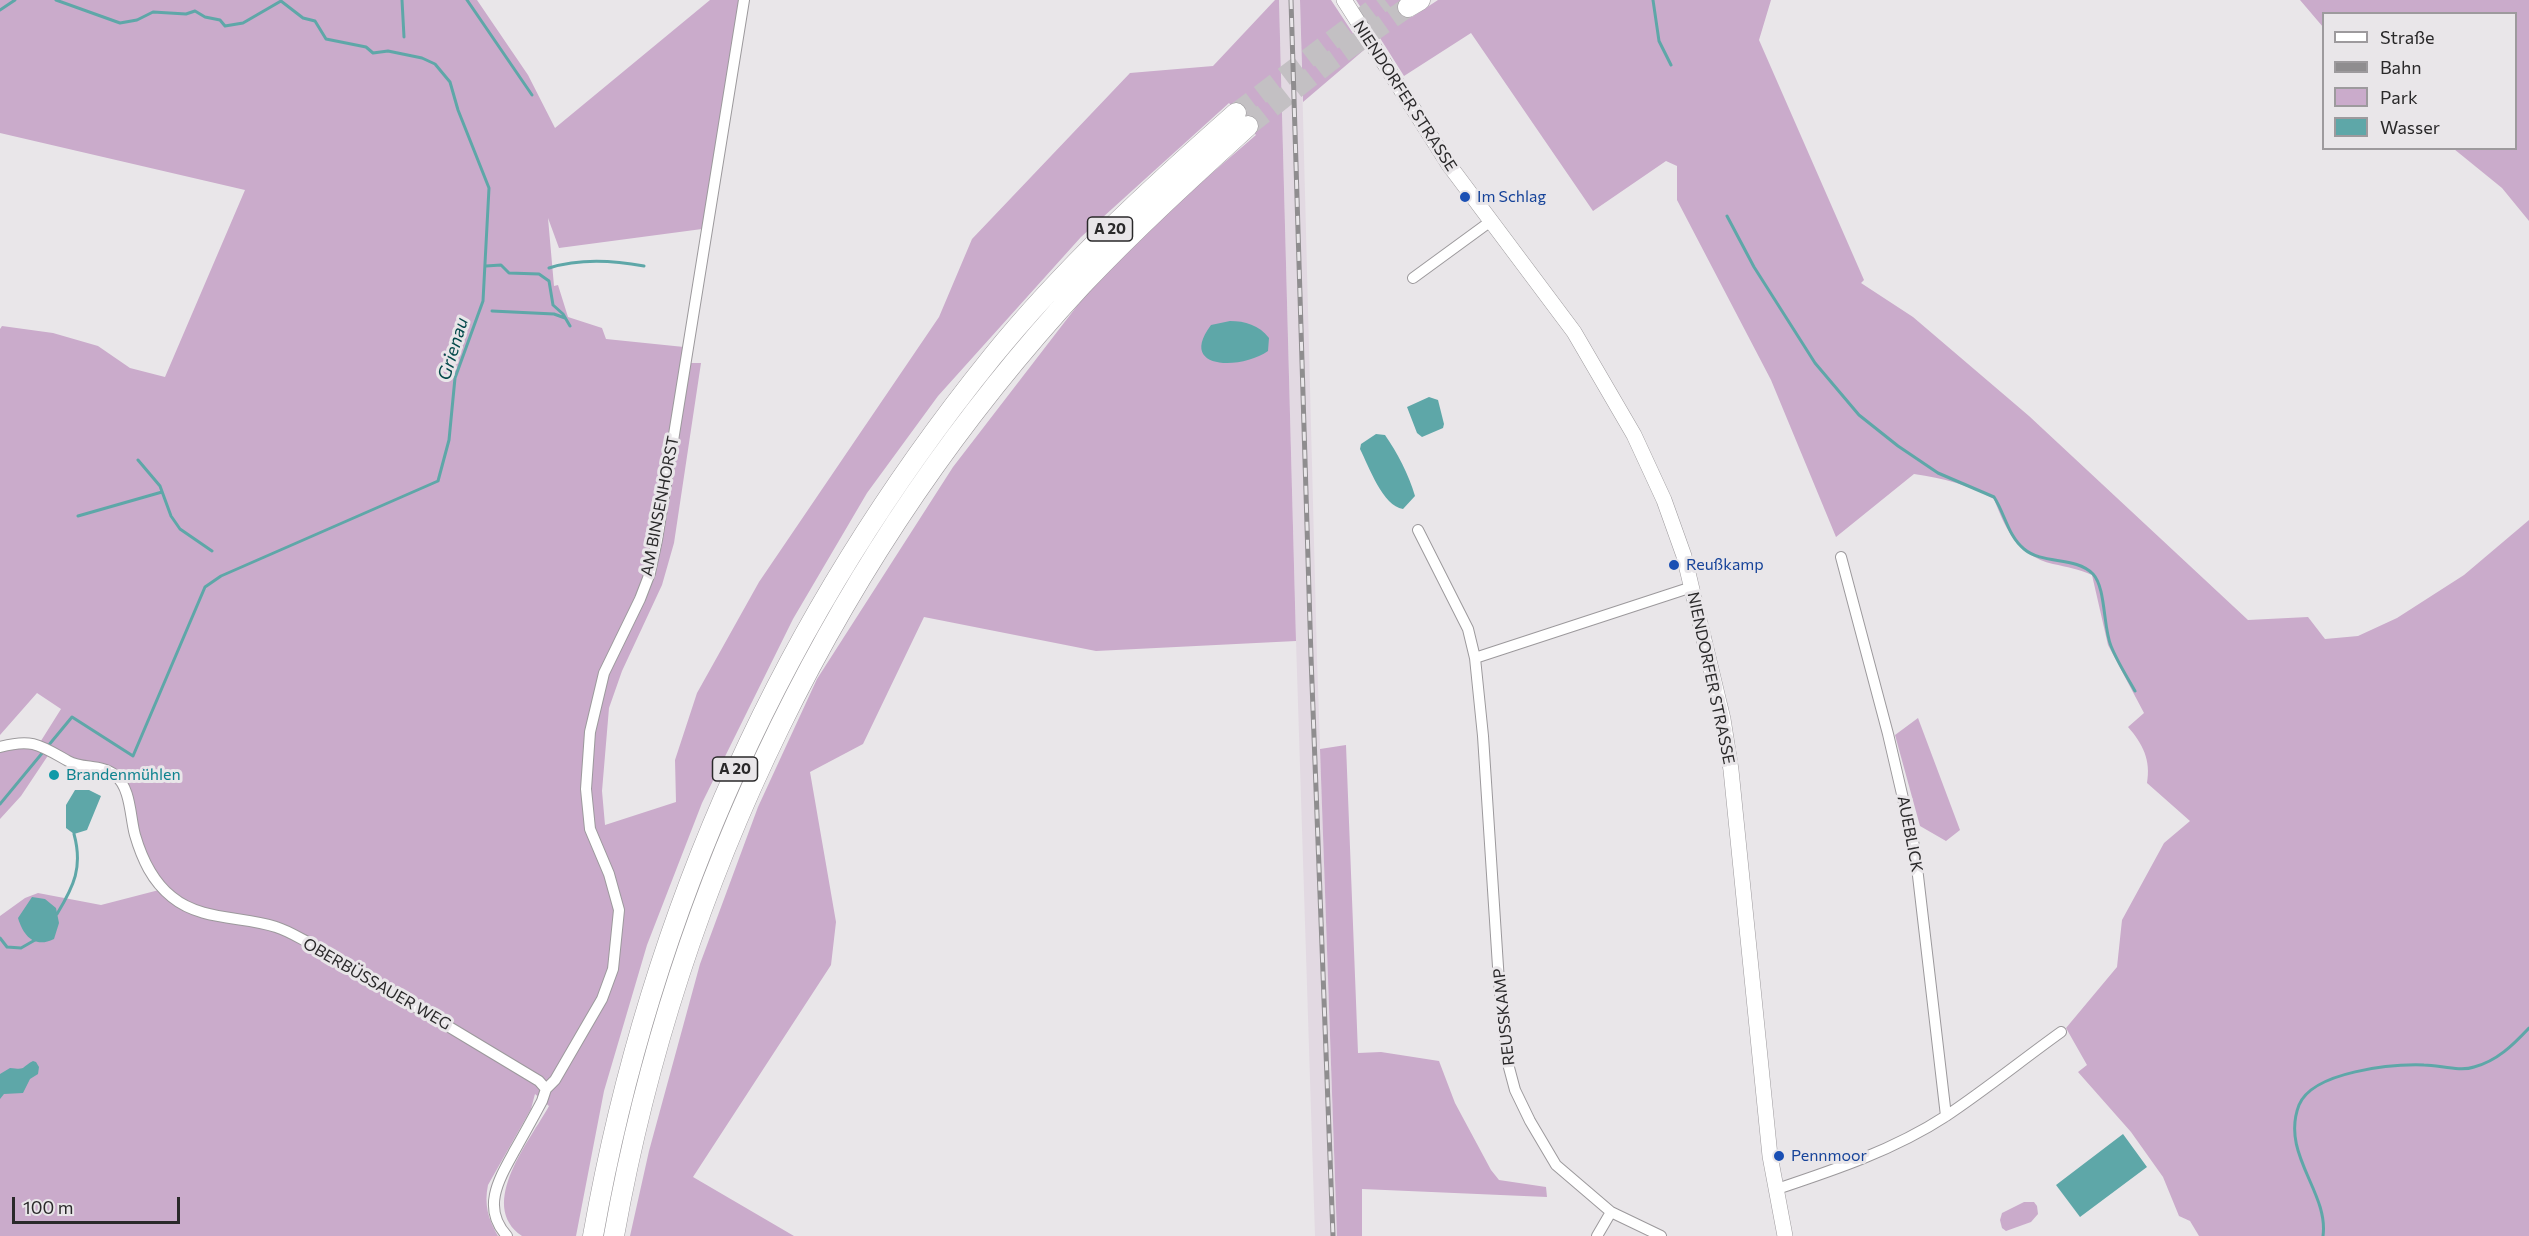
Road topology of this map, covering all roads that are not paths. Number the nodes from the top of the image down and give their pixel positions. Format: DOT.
graph roads {
  1 [pos="744,0"];
  2 [pos="1344,0"];
  3 [pos="1491,221"];
  4 [pos="1413,278"];
  5 [pos="1418,530"];
  6 [pos="1840,557"];
  7 [pos="1692,586"];
  8 [pos="1475,658"];
  9 [pos="0,747"];
  10 [pos="2061,1032"];
  11 [pos="546,1089"];
  12 [pos="1946,1116"];
  13 [pos="1777,1189"];
  14 [pos="1611,1212"];
  15 [pos="507,1236"];
  16 [pos="593,1236"];
  17 [pos="614,1236"];
  18 [pos="1597,1236"];
  19 [pos="1661,1236"];
  20 [pos="1785,1236"];
  1 -- 11 [label="street, AM BINSENHORST"];
  2 -- 3 [label="main road, NIENDORFER STRASSE"];
  3 -- 4 [label="street"];
  3 -- 7 [label="main road, NIENDORFER STRASSE"];
  5 -- 8 [label="street, REUSSKAMP"];
  6 -- 12 [label="street, AUEBLICK"];
  7 -- 8 [label="street"];
  7 -- 13 [label="main road, NIENDORFER STRASSE"];
  8 -- 14 [label="street, REUSSKAMP"];
  9 -- 11 [label="street, OBERBÜSSAUER WEG"];
  10 -- 12 [label="street"];
  11 -- 15 [label="street"];
  12 -- 13 [label="street"];
  13 -- 20 [label="main road, NIENDORFER STRASSE"];
  14 -- 18 [label="street"];
  14 -- 19 [label="street, REUSSKAMP"];
  16 -- 17 [label="highway, A 20"];
}
